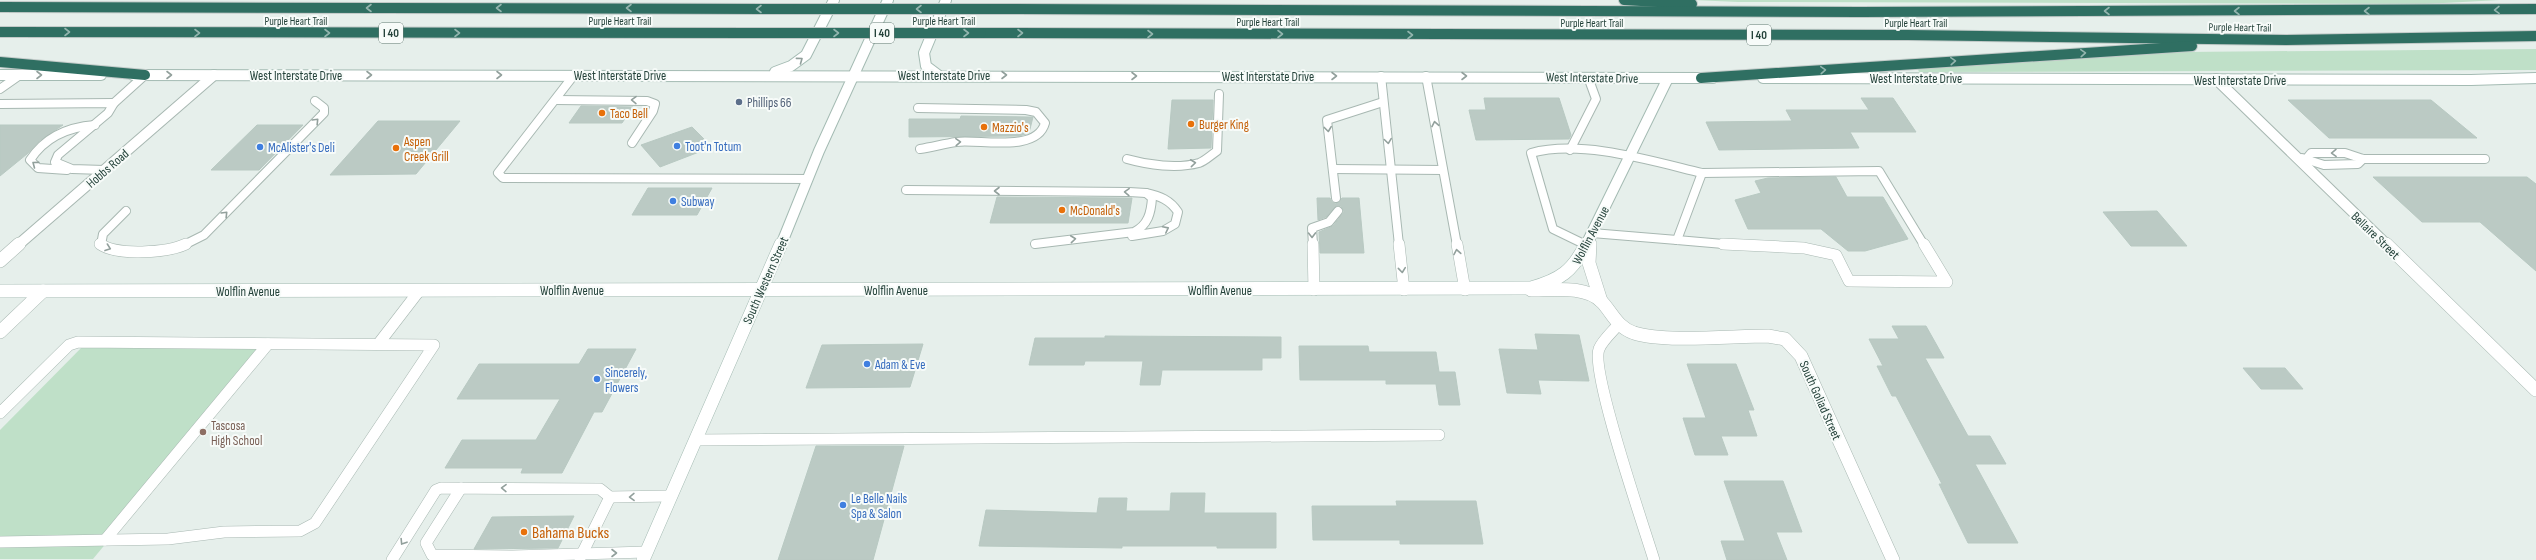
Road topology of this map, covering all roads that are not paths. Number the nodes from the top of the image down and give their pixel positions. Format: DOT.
graph roads {
  1 [pos="37,0"];
  2 [pos="834,0"];
  3 [pos="888,0"];
  4 [pos="946,0"];
  5 [pos="1624,0"];
  6 [pos="0,2"];
  7 [pos="0,7"];
  8 [pos="2536,9"];
  9 [pos="1861,12"];
  10 [pos="0,32"];
  11 [pos="2536,36"];
  12 [pos="2286,40"];
  13 [pos="0,62"];
  14 [pos="0,74"];
  15 [pos="20,74"];
  16 [pos="145,75"];
  17 [pos="214,75"];
  18 [pos="574,75"];
  19 [pos="764,75"];
  20 [pos="853,75"];
  21 [pos="938,75"];
  22 [pos="1381,76"];
  23 [pos="1426,76"];
  24 [pos="1588,77"];
  25 [pos="1668,78"];
  26 [pos="1701,78"];
  27 [pos="2536,78"];
  28 [pos="2216,80"];
  29 [pos="0,89"];
  30 [pos="1219,94"];
  31 [pos="556,100"];
  32 [pos="315,101"];
  33 [pos="1382,102"];
  34 [pos="114,103"];
  35 [pos="0,104"];
  36 [pos="918,108"];
  37 [pos="95,125"];
  38 [pos="632,143"];
  39 [pos="920,149"];
  40 [pos="1570,150"];
  41 [pos="1630,155"];
  42 [pos="2302,158"];
  43 [pos="2485,158"];
  44 [pos="1127,159"];
  45 [pos="1333,169"];
  46 [pos="72,170"];
  47 [pos="104,170"];
  48 [pos="1392,170"];
  49 [pos="1443,170"];
  50 [pos="1702,173"];
  51 [pos="808,179"];
  52 [pos="906,190"];
  53 [pos="1146,193"];
  54 [pos="1336,198"];
  55 [pos="126,211"];
  56 [pos="1338,211"];
  57 [pos="1100,237"];
  58 [pos="1589,239"];
  59 [pos="1677,241"];
  60 [pos="1035,244"];
  61 [pos="0,261"];
  62 [pos="761,290"];
  63 [pos="1314,290"];
  64 [pos="1404,290"];
  65 [pos="1465,290"];
  66 [pos="1505,290"];
  67 [pos="0,291"];
  68 [pos="43,291"];
  69 [pos="418,291"];
  70 [pos="1601,301"];
  71 [pos="1618,325"];
  72 [pos="0,332"];
  73 [pos="379,343"];
  74 [pos="268,344"];
  75 [pos="2536,390"];
  76 [pos="0,413"];
  77 [pos="1439,435"];
  78 [pos="695,440"];
  79 [pos="461,488"];
  80 [pos="670,496"];
  81 [pos="610,497"];
  82 [pos="105,540"];
  83 [pos="0,542"];
  84 [pos="645,556"];
  85 [pos="581,557"];
  86 [pos="392,560"];
  87 [pos="1654,560"];
  88 [pos="1893,560"];
  1 -- 6 [label="highway"];
  19 -- 2 [label="main road, one-way"];
  3 -- 20 [label="main road, South Western Street"];
  4 -- 21 [label="main road"];
  5 -- 9 [label="highway"];
  9 -- 7 [label="highway, Purple Heart Trail / I 40, one-way, bridge"];
  8 -- 9 [label="highway, Purple Heart Trail / I 40, one-way"];
  10 -- 12 [label="highway, Purple Heart Trail / I 40, one-way, bridge"];
  11 -- 12 [label="highway, Purple Heart Trail / I 40"];
  26 -- 12 [label="highway, one-way"];
  13 -- 16 [label="highway"];
  14 -- 15 [label="main road, West Interstate Drive"];
  15 -- 16 [label="main road, West Interstate Drive, one-way"];
  15 -- 29 [label="lane"];
  16 -- 17 [label="main road, West Interstate Drive, one-way"];
  16 -- 34 [label="lane"];
  17 -- 18 [label="main road, West Interstate Drive, one-way"];
  17 -- 47 [label="main road, Hobbs Road"];
  18 -- 19 [label="main road, West Interstate Drive"];
  18 -- 31 [label="lane"];
  19 -- 20 [label="main road, West Interstate Drive"];
  20 -- 21 [label="main road, West Interstate Drive"];
  20 -- 51 [label="main road, South Western Street"];
  21 -- 22 [label="main road, West Interstate Drive, one-way"];
  22 -- 23 [label="main road, West Interstate Drive"];
  22 -- 33 [label="lane"];
  23 -- 24 [label="main road, West Interstate Drive, one-way"];
  49 -- 23 [label="lane, one-way"];
  24 -- 25 [label="main road, West Interstate Drive"];
  24 -- 40 [label="lane"];
  25 -- 26 [label="main road, West Interstate Drive"];
  25 -- 41 [label="main road, Wolflin Avenue"];
  26 -- 28 [label="main road, West Interstate Drive"];
  27 -- 28 [label="main road, West Interstate Drive"];
  28 -- 42 [label="main road, Bellaire Street"];
  44 -- 30 [label="lane, one-way"];
  38 -- 31 [label="lane, one-way"];
  31 -- 51 [label="lane"];
  55 -- 32 [label="lane, one-way"];
  33 -- 45 [label="lane, one-way"];
  33 -- 48 [label="lane, one-way"];
  34 -- 35 [label="lane"];
  34 -- 37 [label="lane"];
  39 -- 36 [label="lane, one-way"];
  37 -- 46 [label="lane"];
  46 -- 37 [label="lane, one-way"];
  40 -- 41 [label="lane"];
  40 -- 58 [label="lane"];
  41 -- 50 [label="lane"];
  41 -- 58 [label="main road, Wolflin Avenue"];
  42 -- 43 [label="lane"];
  42 -- 75 [label="main road, Bellaire Street"];
  45 -- 48 [label="lane"];
  45 -- 54 [label="lane"];
  46 -- 47 [label="lane"];
  47 -- 61 [label="main road, Hobbs Road"];
  48 -- 49 [label="lane"];
  48 -- 64 [label="lane, one-way"];
  65 -- 49 [label="lane, one-way"];
  50 -- 59 [label="lane"];
  50 -- 59 [label="lane"];
  51 -- 62 [label="main road, South Western Street"];
  53 -- 52 [label="lane, one-way"];
  53 -- 57 [label="lane"];
  57 -- 53 [label="lane, one-way"];
  56 -- 63 [label="lane, one-way"];
  60 -- 57 [label="lane, one-way"];
  58 -- 59 [label="lane"];
  58 -- 66 [label="main road, Wolflin Avenue"];
  58 -- 70 [label="main road, South Goliad Street"];
  62 -- 63 [label="main road, Wolflin Avenue"];
  62 -- 69 [label="main road, Wolflin Avenue"];
  62 -- 78 [label="main road, South Western Street"];
  63 -- 64 [label="main road, Wolflin Avenue"];
  64 -- 65 [label="main road, Wolflin Avenue"];
  65 -- 66 [label="main road, Wolflin Avenue"];
  66 -- 70 [label="main road"];
  67 -- 68 [label="main road, Wolflin Avenue"];
  68 -- 69 [label="main road, Wolflin Avenue"];
  68 -- 72 [label="main road"];
  69 -- 73 [label="lane"];
  70 -- 71 [label="main road, South Goliad Street"];
  71 -- 87 [label="lane"];
  71 -- 88 [label="main road, South Goliad Street"];
  73 -- 74 [label="lane"];
  73 -- 82 [label="lane"];
  74 -- 76 [label="lane"];
  74 -- 82 [label="lane"];
  77 -- 78 [label="lane"];
  78 -- 80 [label="main road, South Western Street"];
  81 -- 79 [label="lane, one-way"];
  79 -- 85 [label="lane"];
  79 -- 86 [label="lane, one-way"];
  80 -- 81 [label="lane, one-way"];
  80 -- 84 [label="main road, South Western Street"];
  81 -- 85 [label="lane"];
  82 -- 83 [label="lane"];
  85 -- 84 [label="lane, one-way"];
}
